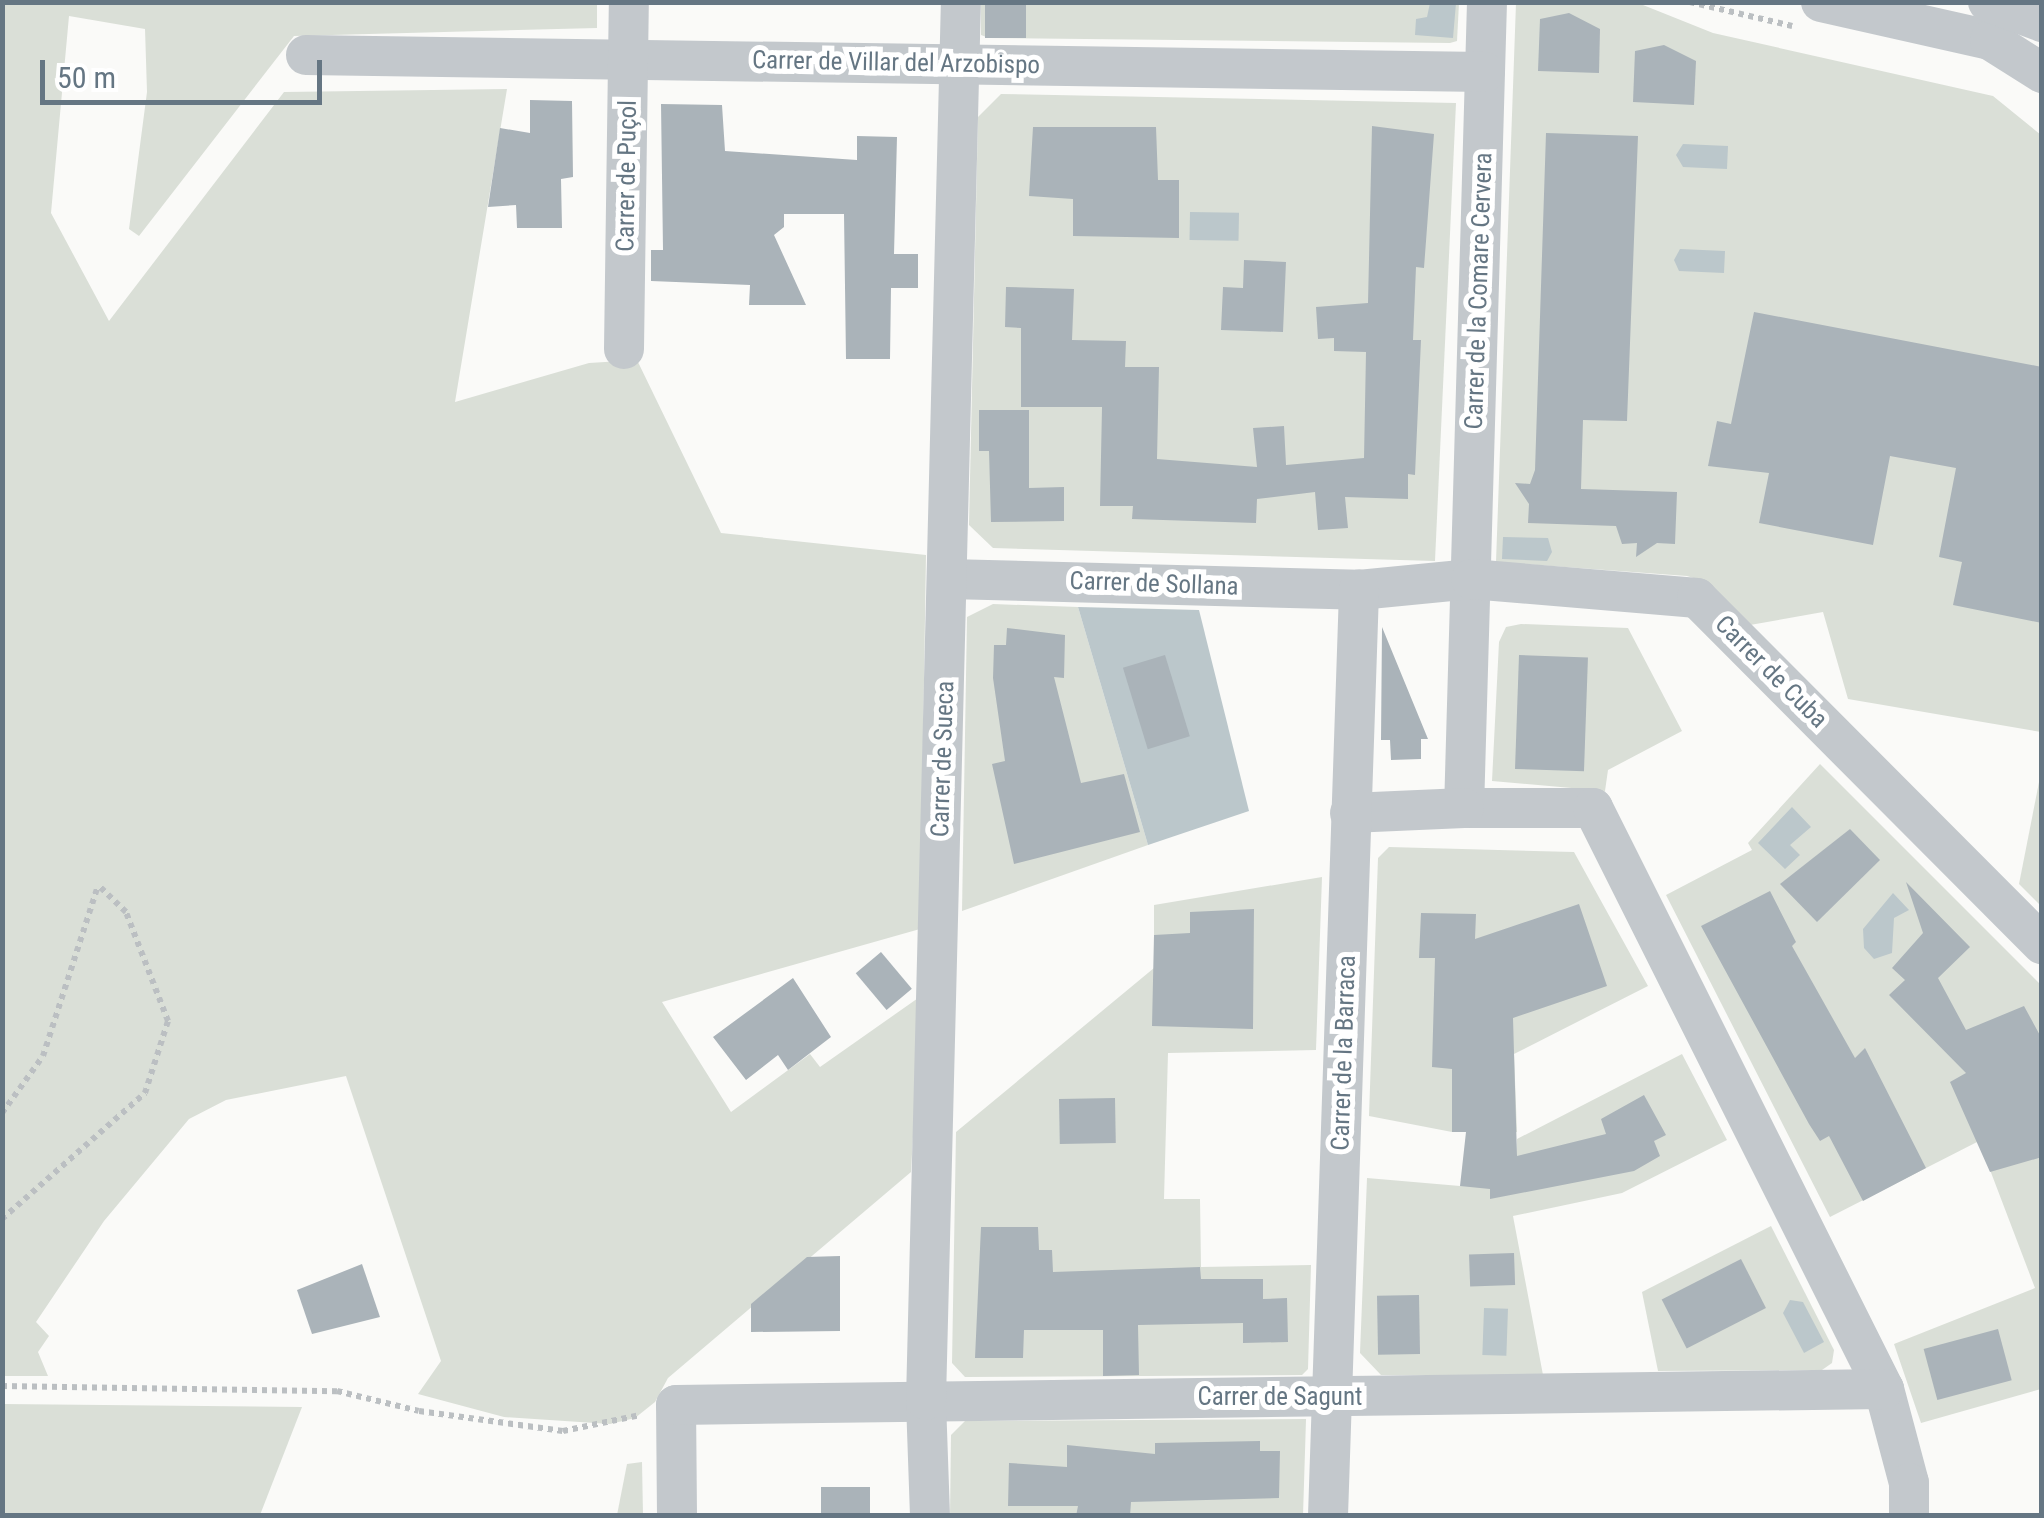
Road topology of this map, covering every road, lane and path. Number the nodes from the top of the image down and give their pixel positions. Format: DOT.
graph roads {
  1 [pos="629,2"];
  2 [pos="962,2"];
  3 [pos="1487,2"];
  4 [pos="1821,2"];
  5 [pos="1988,2"];
  6 [pos="2042,22"];
  7 [pos="306,54"];
  8 [pos="628,59"];
  9 [pos="959,64"];
  10 [pos="1485,72"];
  11 [pos="2042,73"];
  12 [pos="624,349"];
  13 [pos="948,579"];
  14 [pos="1471,579"];
  15 [pos="1359,590"];
  16 [pos="1464,808"];
  17 [pos="1350,813"];
  18 [pos="2042,944"];
  19 [pos="2,1112"];
  20 [pos="2,1219"];
  21 [pos="2,1386"];
  22 [pos="1884,1389"];
  23 [pos="1334,1397"];
  24 [pos="926,1400"];
  25 [pos="676,1405"];
  26 [pos="676,1516"];
  27 [pos="930,1516"];
  28 [pos="1328,1516"];
  29 [pos="1909,1516"];
  1 -- 8 [label="street, Carrer de Puçol"];
  2 -- 9 [label="street, Carrer de Sueca"];
  3 -- 10 [label="street, Carrer de la Comare Cervera"];
  4 -- 11 [label="street"];
  5 -- 6 [label="street"];
  7 -- 8 [label="street, Carrer de Villar del Arzobispo"];
  8 -- 9 [label="street, Carrer de Villar del Arzobispo"];
  8 -- 12 [label="street, Carrer de Puçol"];
  9 -- 10 [label="street, Carrer de Villar del Arzobispo"];
  9 -- 13 [label="street, Carrer de Sueca"];
  10 -- 14 [label="street, Carrer de la Comare Cervera"];
  13 -- 15 [label="street, Carrer de Sollana"];
  13 -- 24 [label="street, Carrer de Sueca"];
  14 -- 15 [label="street, Carrer de Cuba"];
  14 -- 16 [label="street, Carrer de la Comare Cervera"];
  14 -- 18 [label="street, Carrer de Cuba"];
  15 -- 17 [label="street, Carrer de la Barraca"];
  16 -- 17 [label="street"];
  16 -- 22 [label="street"];
  17 -- 23 [label="street, Carrer de la Barraca"];
  19 -- 20 [label="path"];
  21 -- 25 [label="path"];
  22 -- 23 [label="street, Carrer de Sagunt"];
  22 -- 29 [label="street"];
  23 -- 24 [label="street, Carrer de Sagunt"];
  23 -- 28 [label="street, Carrer de la Barraca"];
  24 -- 25 [label="street, Carrer de Sagunt"];
  24 -- 27 [label="street, Carrer de Sueca"];
  25 -- 26 [label="street"];
}
